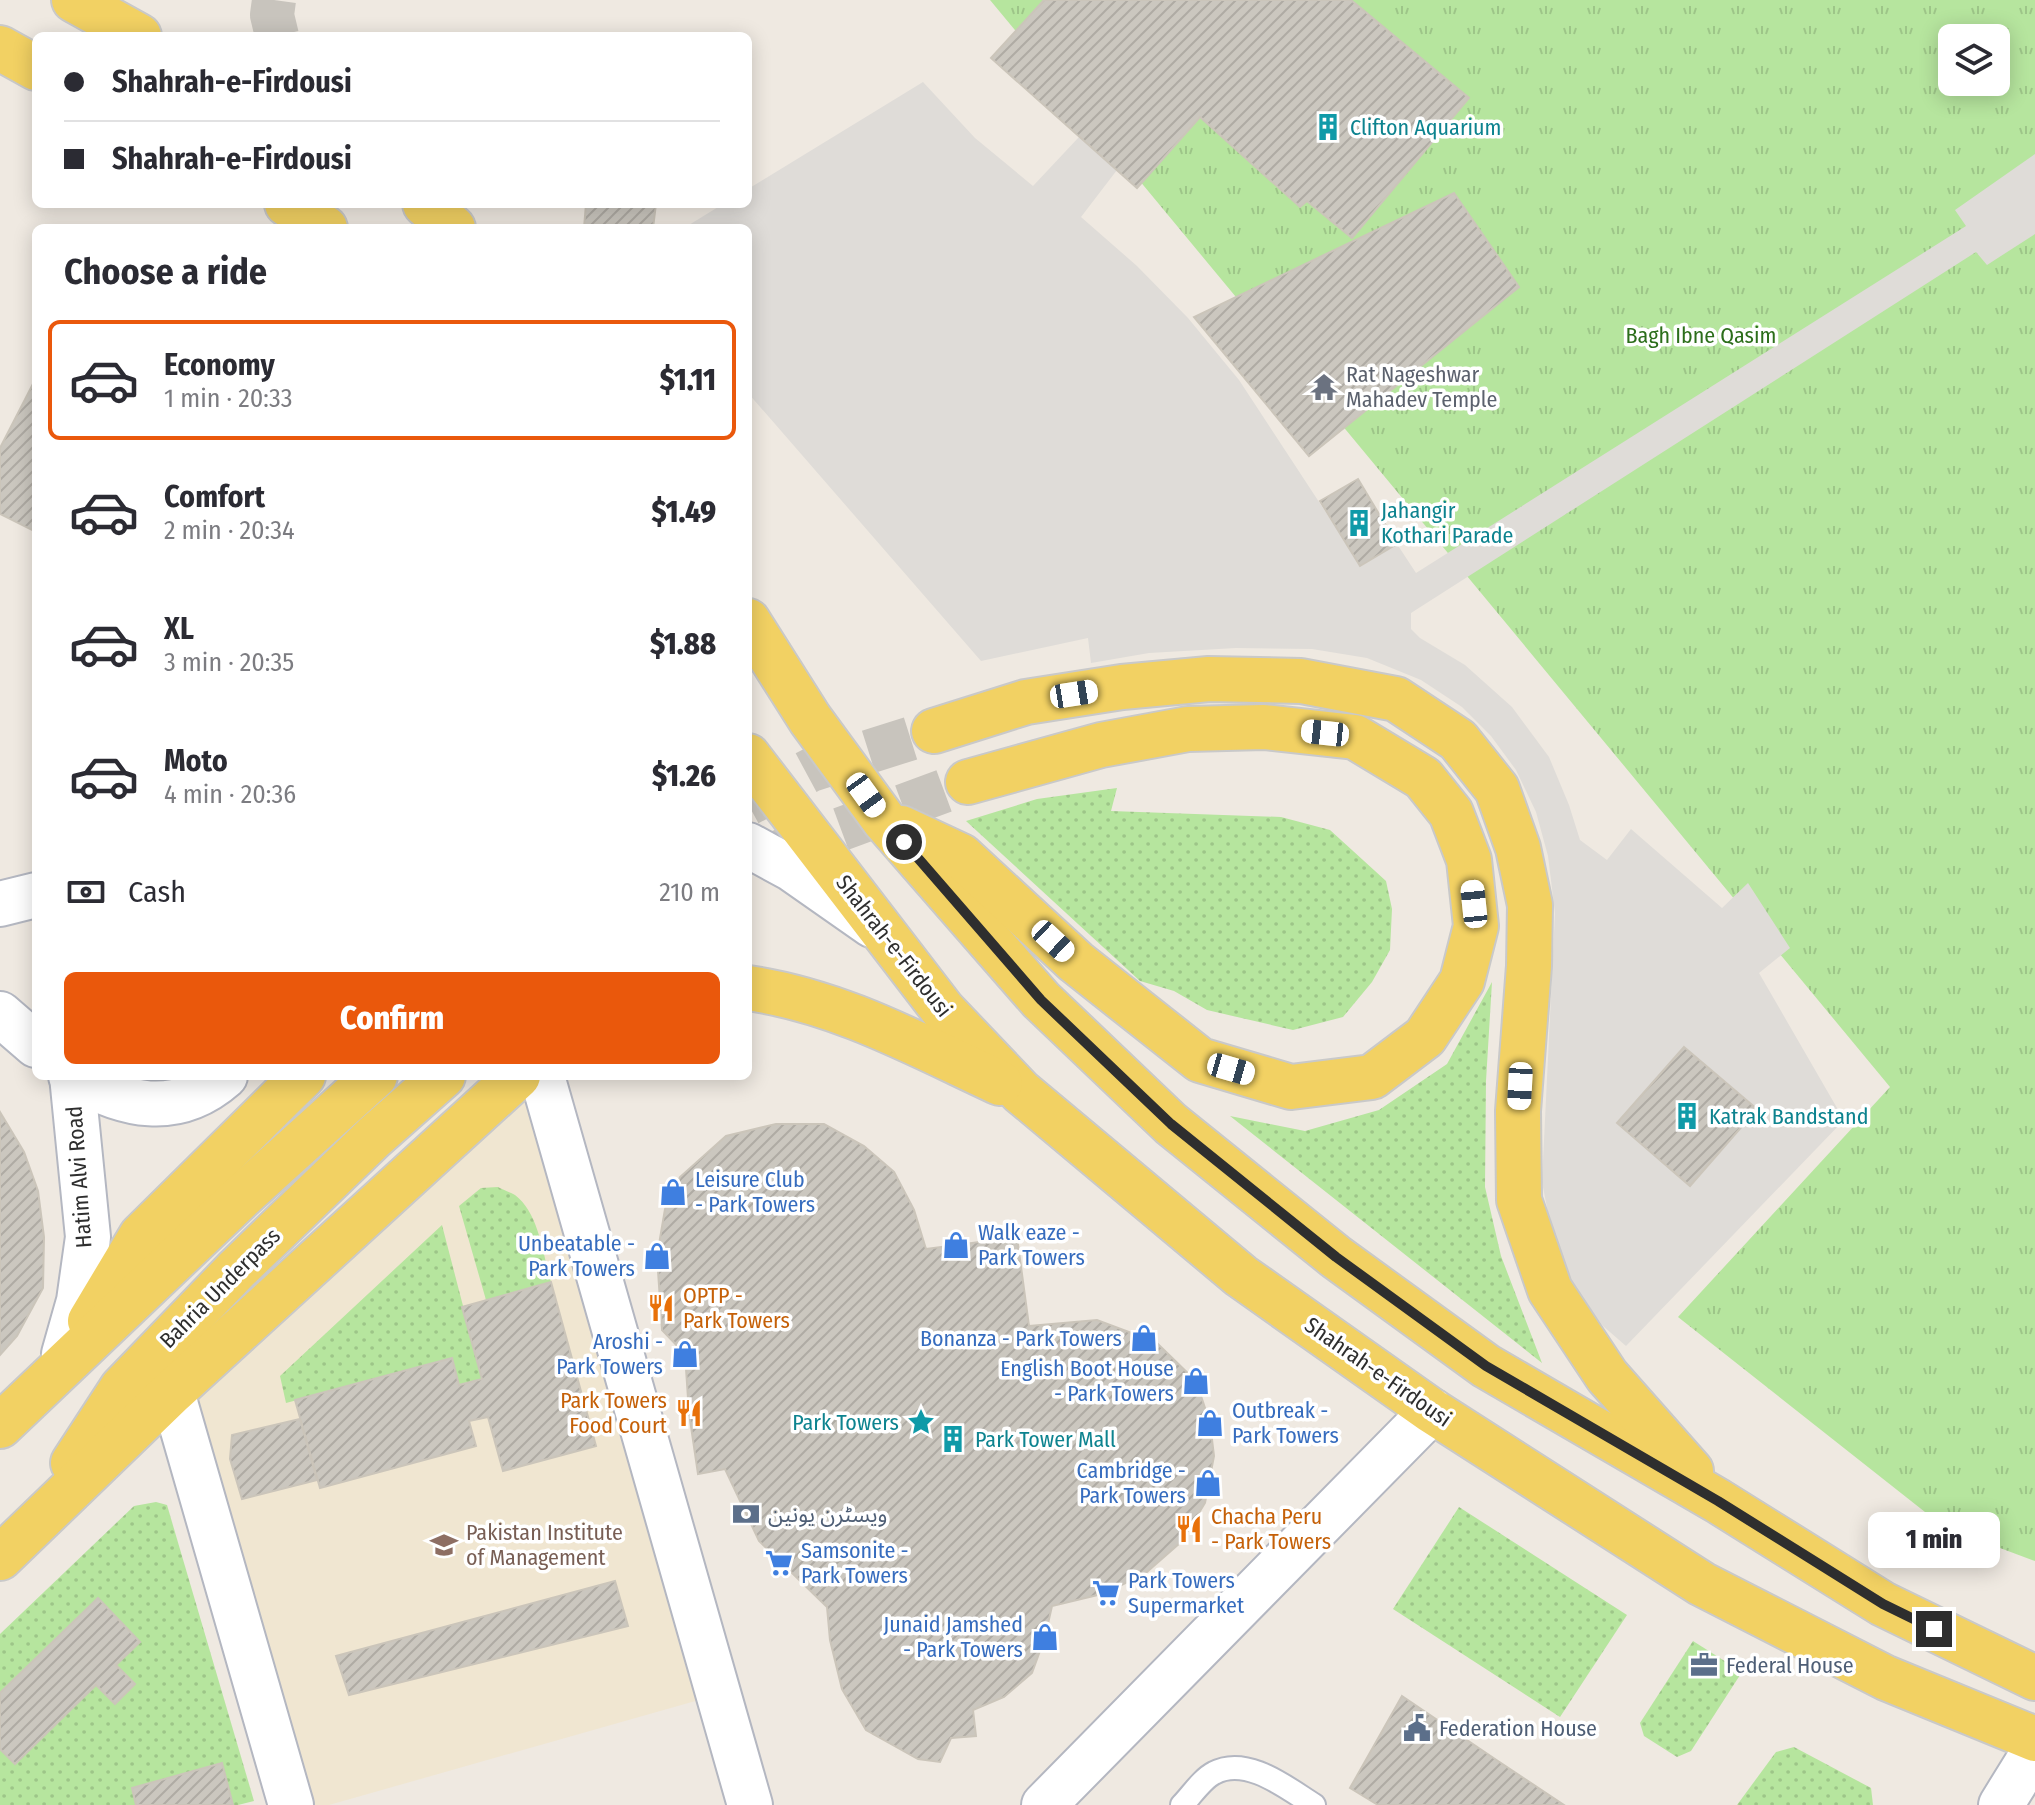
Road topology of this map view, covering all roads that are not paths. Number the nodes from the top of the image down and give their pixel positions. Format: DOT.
graph roads {
  1 [pos="74,0"];
  2 [pos="132,32"];
  3 [pos="0,48"];
  4 [pos="32,66"];
  5 [pos="293,208"];
  6 [pos="430,208"];
  7 [pos="319,224"];
  8 [pos="448,224"];
  9 [pos="752,627"];
  10 [pos="934,731"];
  11 [pos="752,761"];
  12 [pos="968,782"];
  13 [pos="884,820"];
  14 [pos="752,847"];
  15 [pos="32,896"];
  16 [pos="0,904"];
  17 [pos="884,933"];
  18 [pos="752,989"];
  19 [pos="0,1014"];
  20 [pos="32,1042"];
  21 [pos="72,1080"];
  22 [pos="79,1080"];
  23 [pos="220,1080"];
  24 [pos="299,1080"];
  25 [pos="371,1080"];
  26 [pos="438,1080"];
  27 [pos="514,1080"];
  28 [pos="543,1080"];
  29 [pos="1021,1092"];
  30 [pos="59,1371"];
  31 [pos="172,1392"];
  32 [pos="1432,1411"];
  33 [pos="0,1426"];
  34 [pos="1718,1501"];
  35 [pos="15,1543"];
  36 [pos="2035,1678"];
  37 [pos="2035,1739"];
  38 [pos="2035,1750"];
  39 [pos="291,1805"];
  40 [pos="750,1805"];
  41 [pos="1044,1805"];
  42 [pos="1182,1805"];
  43 [pos="1314,1805"];
  44 [pos="2001,1805"];
  1 -- 2 [label="main road"];
  3 -- 4 [label="main road"];
  5 -- 7 [label="main road"];
  6 -- 8 [label="main road"];
  9 -- 13 [label="main road"];
  10 -- 34 [label="main road"];
  11 -- 17 [label="main road, Shahrah-e-Firdousi"];
  12 -- 13 [label="main road"];
  13 -- 34 [label="main road"];
  14 -- 17 [label="street"];
  15 -- 16 [label="street"];
  17 -- 29 [label="main road, Shahrah-e-Firdousi"];
  18 -- 29 [label="main road"];
  19 -- 20 [label="street"];
  21 -- 30 [label="street, Hatim Alvi Road"];
  22 -- 23 [label="street"];
  24 -- 30 [label="main road"];
  25 -- 30 [label="main road"];
  26 -- 35 [label="main road, Bahria Underpass"];
  27 -- 31 [label="main road"];
  28 -- 40 [label="street"];
  29 -- 32 [label="main road, Shahrah-e-Firdousi"];
  30 -- 33 [label="main road"];
  31 -- 35 [label="main road"];
  31 -- 39 [label="street"];
  32 -- 37 [label="main road, Shahrah-e-Firdousi"];
  32 -- 41 [label="street"];
  34 -- 36 [label="main road"];
  38 -- 44 [label="street"];
  42 -- 43 [label="lane"];
}
